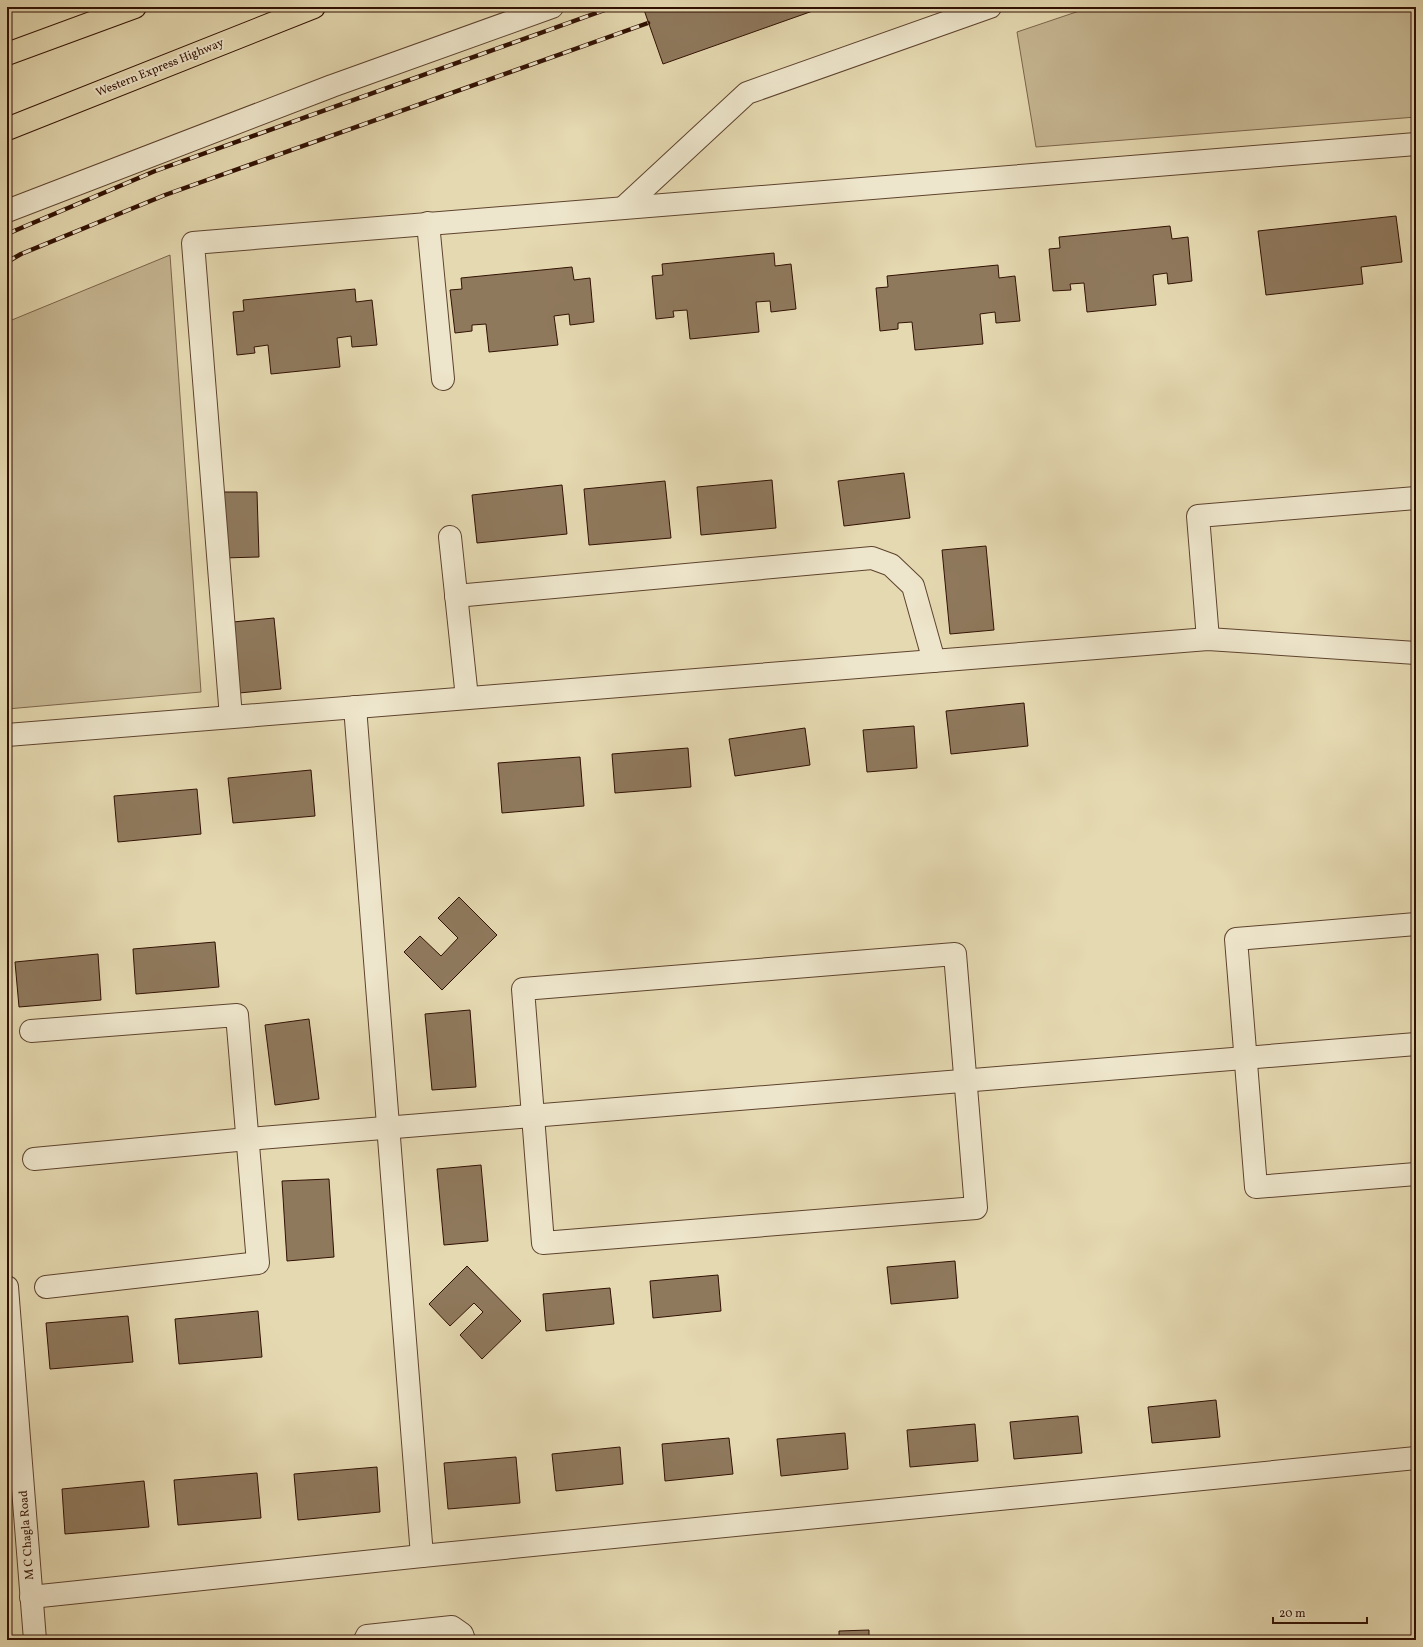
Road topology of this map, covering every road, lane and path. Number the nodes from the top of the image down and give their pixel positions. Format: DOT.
graph roads {
  1 [pos="135,7"];
  2 [pos="314,7"];
  3 [pos="552,7"];
  4 [pos="990,7"];
  5 [pos="7,54"];
  6 [pos="7,129"];
  7 [pos="1416,144"];
  8 [pos="623,208"];
  9 [pos="7,210"];
  10 [pos="428,223"];
  11 [pos="443,379"];
  12 [pos="1416,498"];
  13 [pos="450,537"];
  14 [pos="456,596"];
  15 [pos="1208,639"];
  16 [pos="1416,653"];
  17 [pos="934,661"];
  18 [pos="467,698"];
  19 [pos="355,707"];
  20 [pos="231,717"];
  21 [pos="7,735"];
  22 [pos="1416,924"];
  23 [pos="31,1031"];
  24 [pos="1416,1044"];
  25 [pos="1245,1058"];
  26 [pos="966,1081"];
  27 [pos="533,1116"];
  28 [pos="388,1127"];
  29 [pos="248,1139"];
  30 [pos="34,1159"];
  31 [pos="1416,1174"];
  32 [pos="7,1287"];
  33 [pos="46,1288"];
  34 [pos="1416,1458"];
  35 [pos="422,1556"];
  36 [pos="31,1597"];
  37 [pos="35,1640"];
  38 [pos="365,1640"];
  39 [pos="464,1640"];
  1 -- 5 [label="highway"];
  2 -- 6 [label="highway, Western Express Highway"];
  3 -- 9 [label="street"];
  4 -- 8 [label="street"];
  7 -- 8 [label="street"];
  8 -- 10 [label="street"];
  10 -- 11 [label="street"];
  10 -- 20 [label="street"];
  12 -- 15 [label="street"];
  13 -- 14 [label="street"];
  14 -- 17 [label="street"];
  14 -- 18 [label="street"];
  15 -- 16 [label="street"];
  15 -- 17 [label="street"];
  17 -- 18 [label="street"];
  18 -- 19 [label="street"];
  19 -- 20 [label="street"];
  19 -- 28 [label="street"];
  20 -- 21 [label="street"];
  22 -- 25 [label="street"];
  23 -- 29 [label="street"];
  24 -- 25 [label="street"];
  25 -- 26 [label="street"];
  25 -- 31 [label="street"];
  26 -- 27 [label="street"];
  26 -- 27 [label="street"];
  26 -- 27 [label="street"];
  27 -- 28 [label="street"];
  28 -- 29 [label="street"];
  28 -- 35 [label="street"];
  29 -- 30 [label="street"];
  29 -- 33 [label="street"];
  32 -- 36 [label="street, M C Chagla Road"];
  34 -- 35 [label="street"];
  35 -- 36 [label="street"];
  36 -- 37 [label="street, M C Chagla Road"];
  38 -- 39 [label="street"];
}
